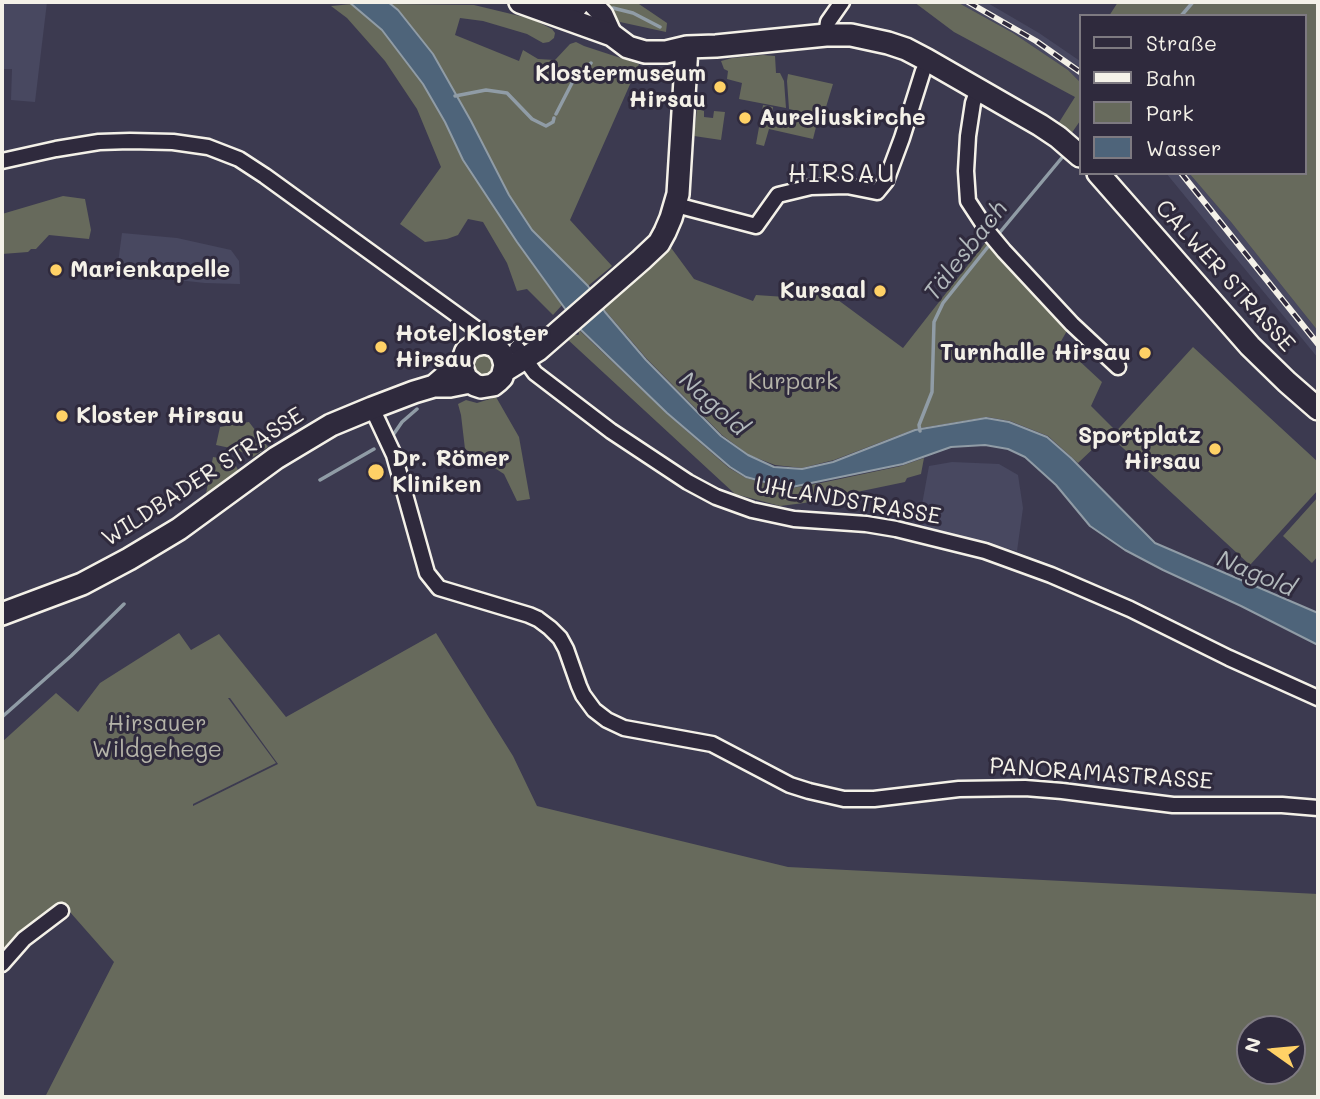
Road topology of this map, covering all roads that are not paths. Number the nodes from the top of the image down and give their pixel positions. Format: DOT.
graph roads {
  1 [pos="520,2"];
  2 [pos="581,2"];
  3 [pos="591,2"];
  4 [pos="842,2"];
  5 [pos="565,10"];
  6 [pos="612,35"];
  7 [pos="826,35"];
  8 [pos="687,47"];
  9 [pos="645,52"];
  10 [pos="923,71"];
  11 [pos="685,82"];
  12 [pos="978,89"];
  13 [pos="1078,154"];
  14 [pos="2,161"];
  15 [pos="1100,175"];
  16 [pos="676,205"];
  17 [pos="492,352"];
  18 [pos="1118,367"];
  19 [pos="470,382"];
  20 [pos="434,386"];
  21 [pos="372,408"];
  22 [pos="1318,409"];
  23 [pos="2,614"];
  24 [pos="1318,698"];
  25 [pos="1318,808"];
  26 [pos="61,911"];
  27 [pos="2,964"];
  1 -- 5 [label="main road"];
  2 -- 5 [label="main road"];
  3 -- 6 [label="main road"];
  4 -- 7 [label="street"];
  5 -- 6 [label="main road"];
  6 -- 8 [label="main road"];
  6 -- 9 [label="main road"];
  7 -- 8 [label="main road"];
  7 -- 12 [label="main road"];
  8 -- 9 [label="main road"];
  8 -- 11 [label="main road"];
  9 -- 11 [label="main road"];
  10 -- 16 [label="street"];
  11 -- 16 [label="main road"];
  12 -- 13 [label="main road"];
  12 -- 18 [label="street"];
  14 -- 17 [label="street, UHLANDSTRASSE"];
  15 -- 22 [label="main road, CALWER STRASSE"];
  16 -- 17 [label="main road"];
  17 -- 19 [label="main road"];
  17 -- 19 [label="main road, WILDBADER STRASSE"];
  17 -- 20 [label="main road, WILDBADER STRASSE"];
  17 -- 24 [label="street, UHLANDSTRASSE"];
  19 -- 20 [label="main road, WILDBADER STRASSE"];
  20 -- 21 [label="main road, WILDBADER STRASSE"];
  21 -- 23 [label="main road, WILDBADER STRASSE"];
  21 -- 25 [label="street, PANORAMASTRASSE"];
  26 -- 27 [label="street"];
}
